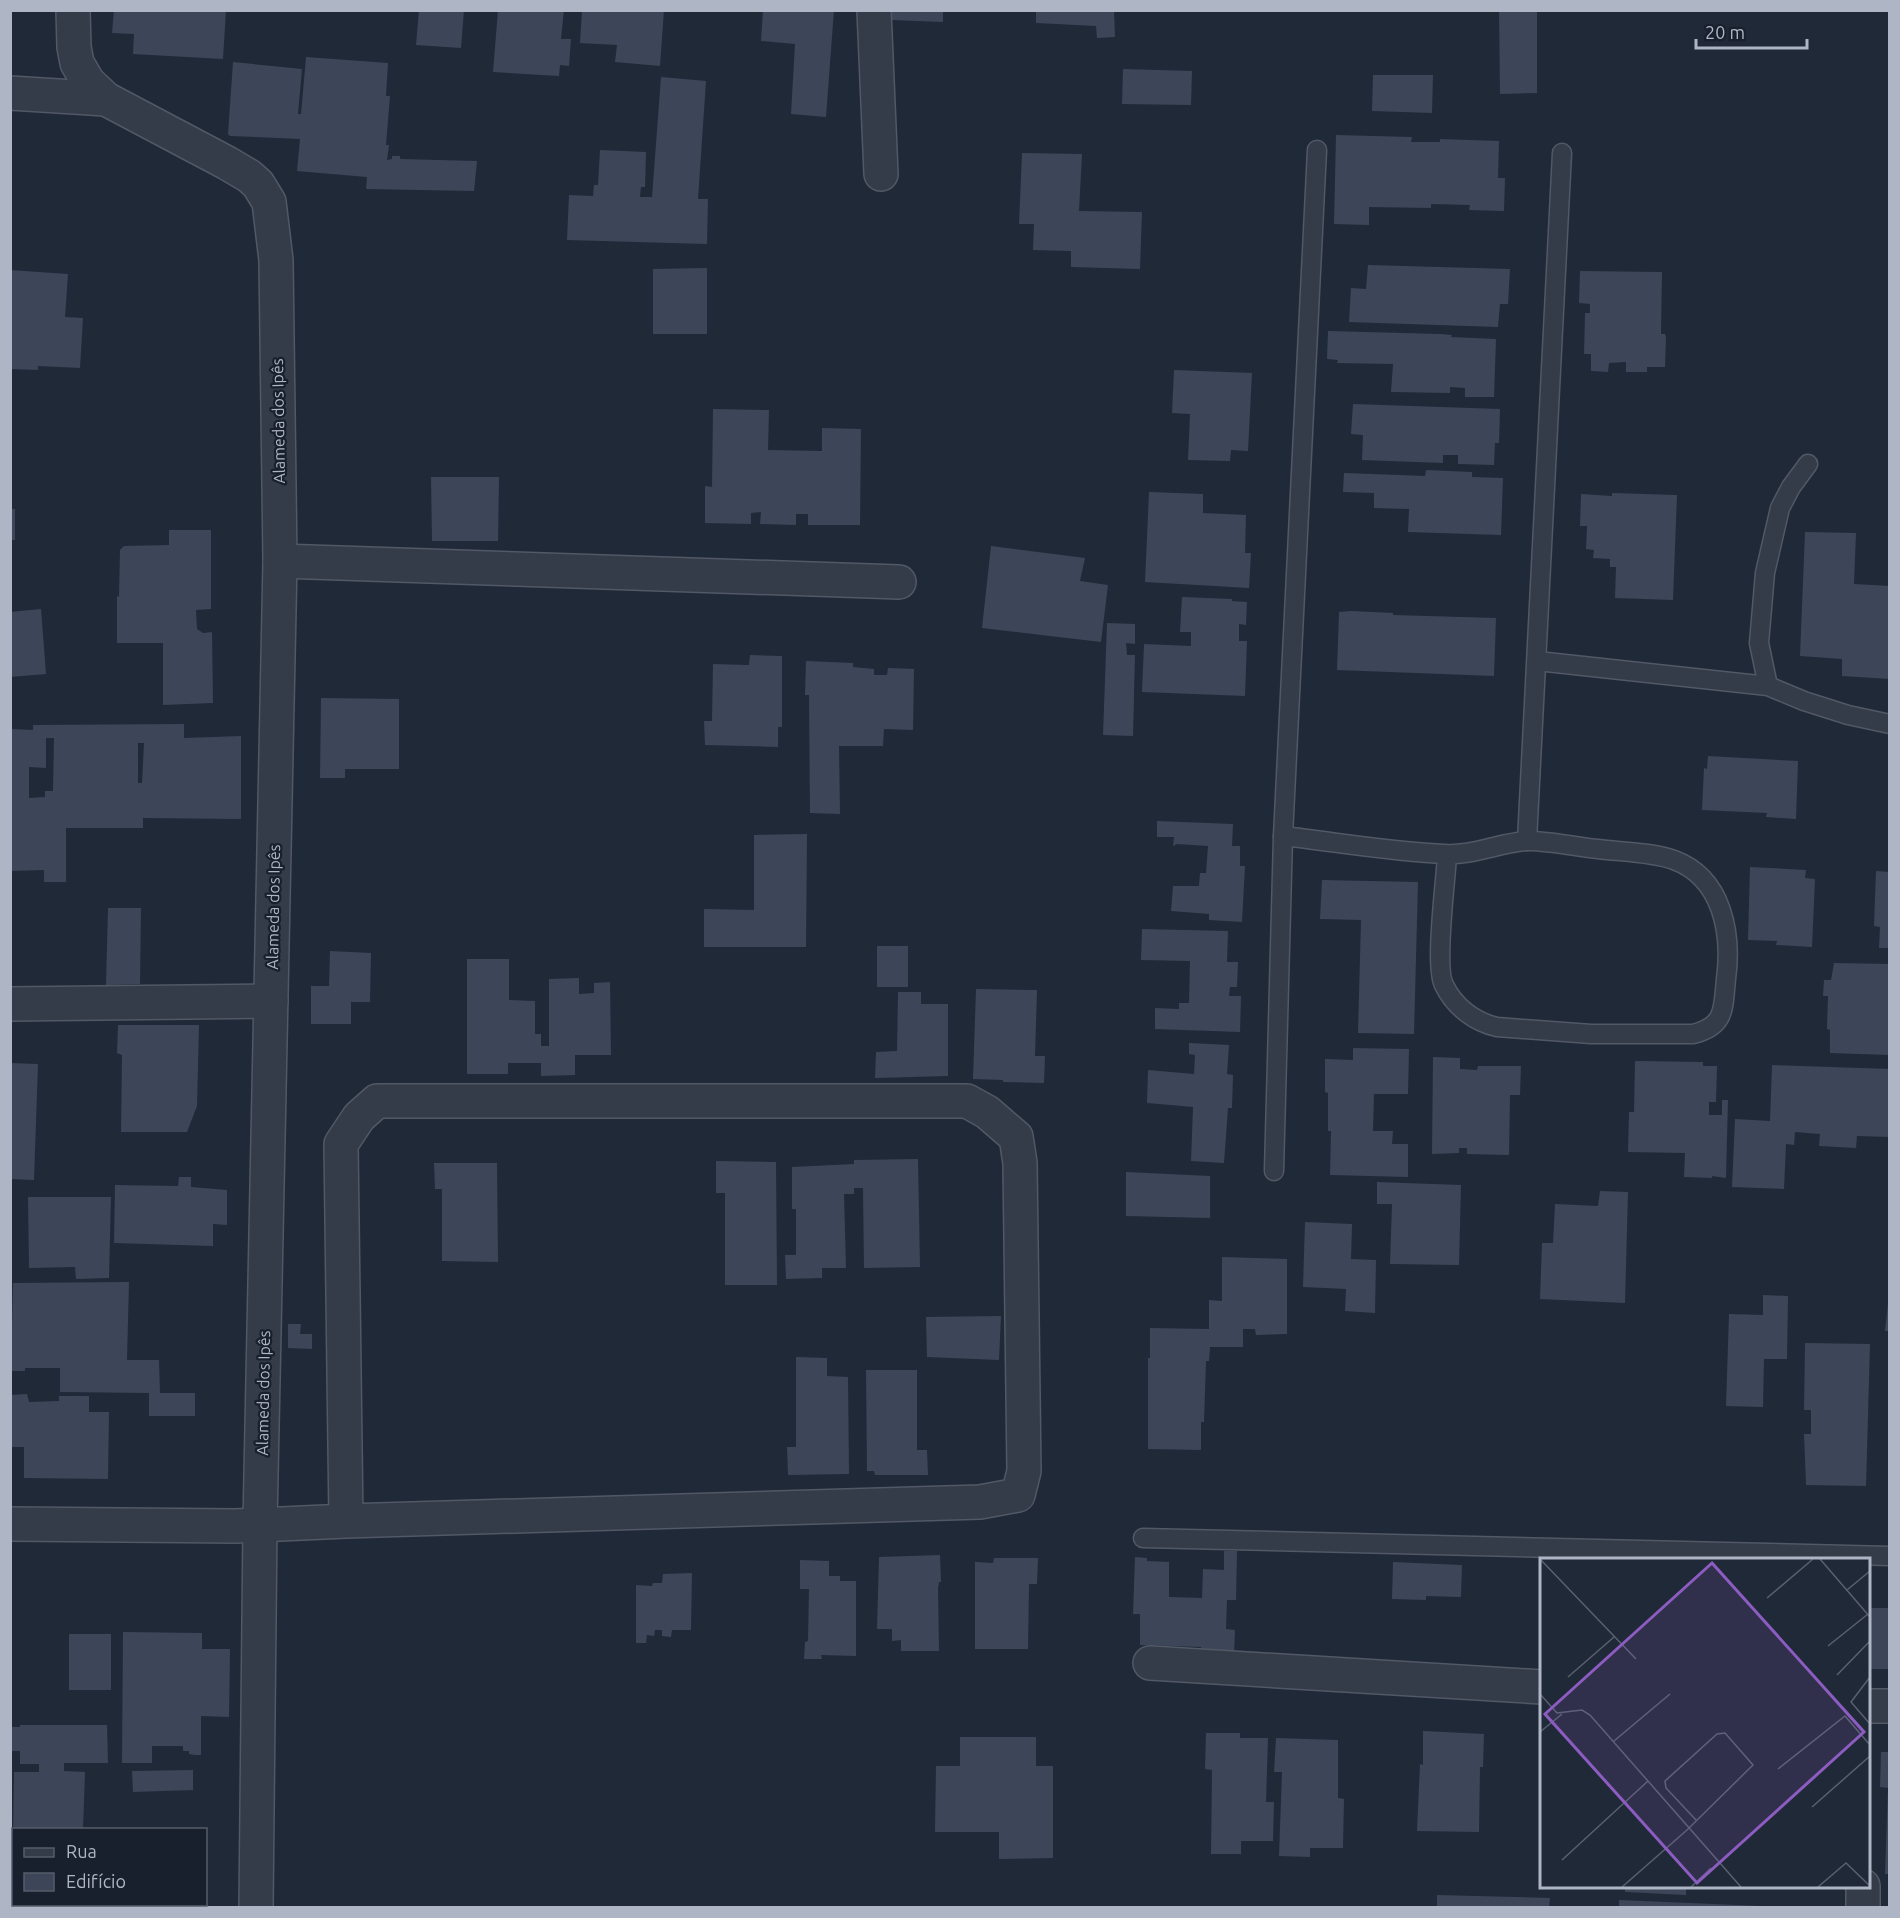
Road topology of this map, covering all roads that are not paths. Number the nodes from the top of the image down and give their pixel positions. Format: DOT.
graph roads {
  1 [pos="73,10"];
  2 [pos="874,10"];
  3 [pos="10,93"];
  4 [pos="106,99"];
  5 [pos="1317,150"];
  6 [pos="1563,153"];
  7 [pos="881,174"];
  8 [pos="1808,464"];
  9 [pos="280,561"];
  10 [pos="899,582"];
  11 [pos="1537,661"];
  12 [pos="1768,686"];
  13 [pos="1890,724"];
  14 [pos="1283,836"];
  15 [pos="1527,841"];
  16 [pos="1448,855"];
  17 [pos="270,1001"];
  18 [pos="10,1004"];
  19 [pos="1274,1171"];
  20 [pos="346,1521"];
  21 [pos="260,1523"];
  22 [pos="10,1524"];
  23 [pos="1143,1538"];
  24 [pos="1890,1556"];
  25 [pos="1150,1663"];
  26 [pos="1540,1687"];
  27 [pos="1870,1706"];
  28 [pos="1890,1706"];
  29 [pos="1863,1888"];
  30 [pos="256,1908"];
  31 [pos="1863,1908"];
  1 -- 4 [label="street, Alameda dos Ipês"];
  2 -- 7 [label="street"];
  3 -- 4 [label="street"];
  4 -- 9 [label="street, Alameda dos Ipês"];
  5 -- 14 [label="lane"];
  6 -- 11 [label="lane"];
  8 -- 12 [label="lane"];
  9 -- 10 [label="street"];
  9 -- 17 [label="street, Alameda dos Ipês"];
  11 -- 12 [label="lane"];
  11 -- 15 [label="lane"];
  12 -- 13 [label="lane"];
  14 -- 16 [label="lane"];
  14 -- 19 [label="lane"];
  15 -- 16 [label="lane"];
  15 -- 16 [label="lane"];
  17 -- 18 [label="street"];
  17 -- 21 [label="street, Alameda dos Ipês"];
  20 -- 20 [label="street"];
  20 -- 21 [label="street"];
  21 -- 22 [label="street"];
  21 -- 30 [label="street, Alameda dos Ipês"];
  23 -- 24 [label="lane"];
  25 -- 26 [label="street"];
  27 -- 28 [label="street"];
  29 -- 31 [label="street"];
}
